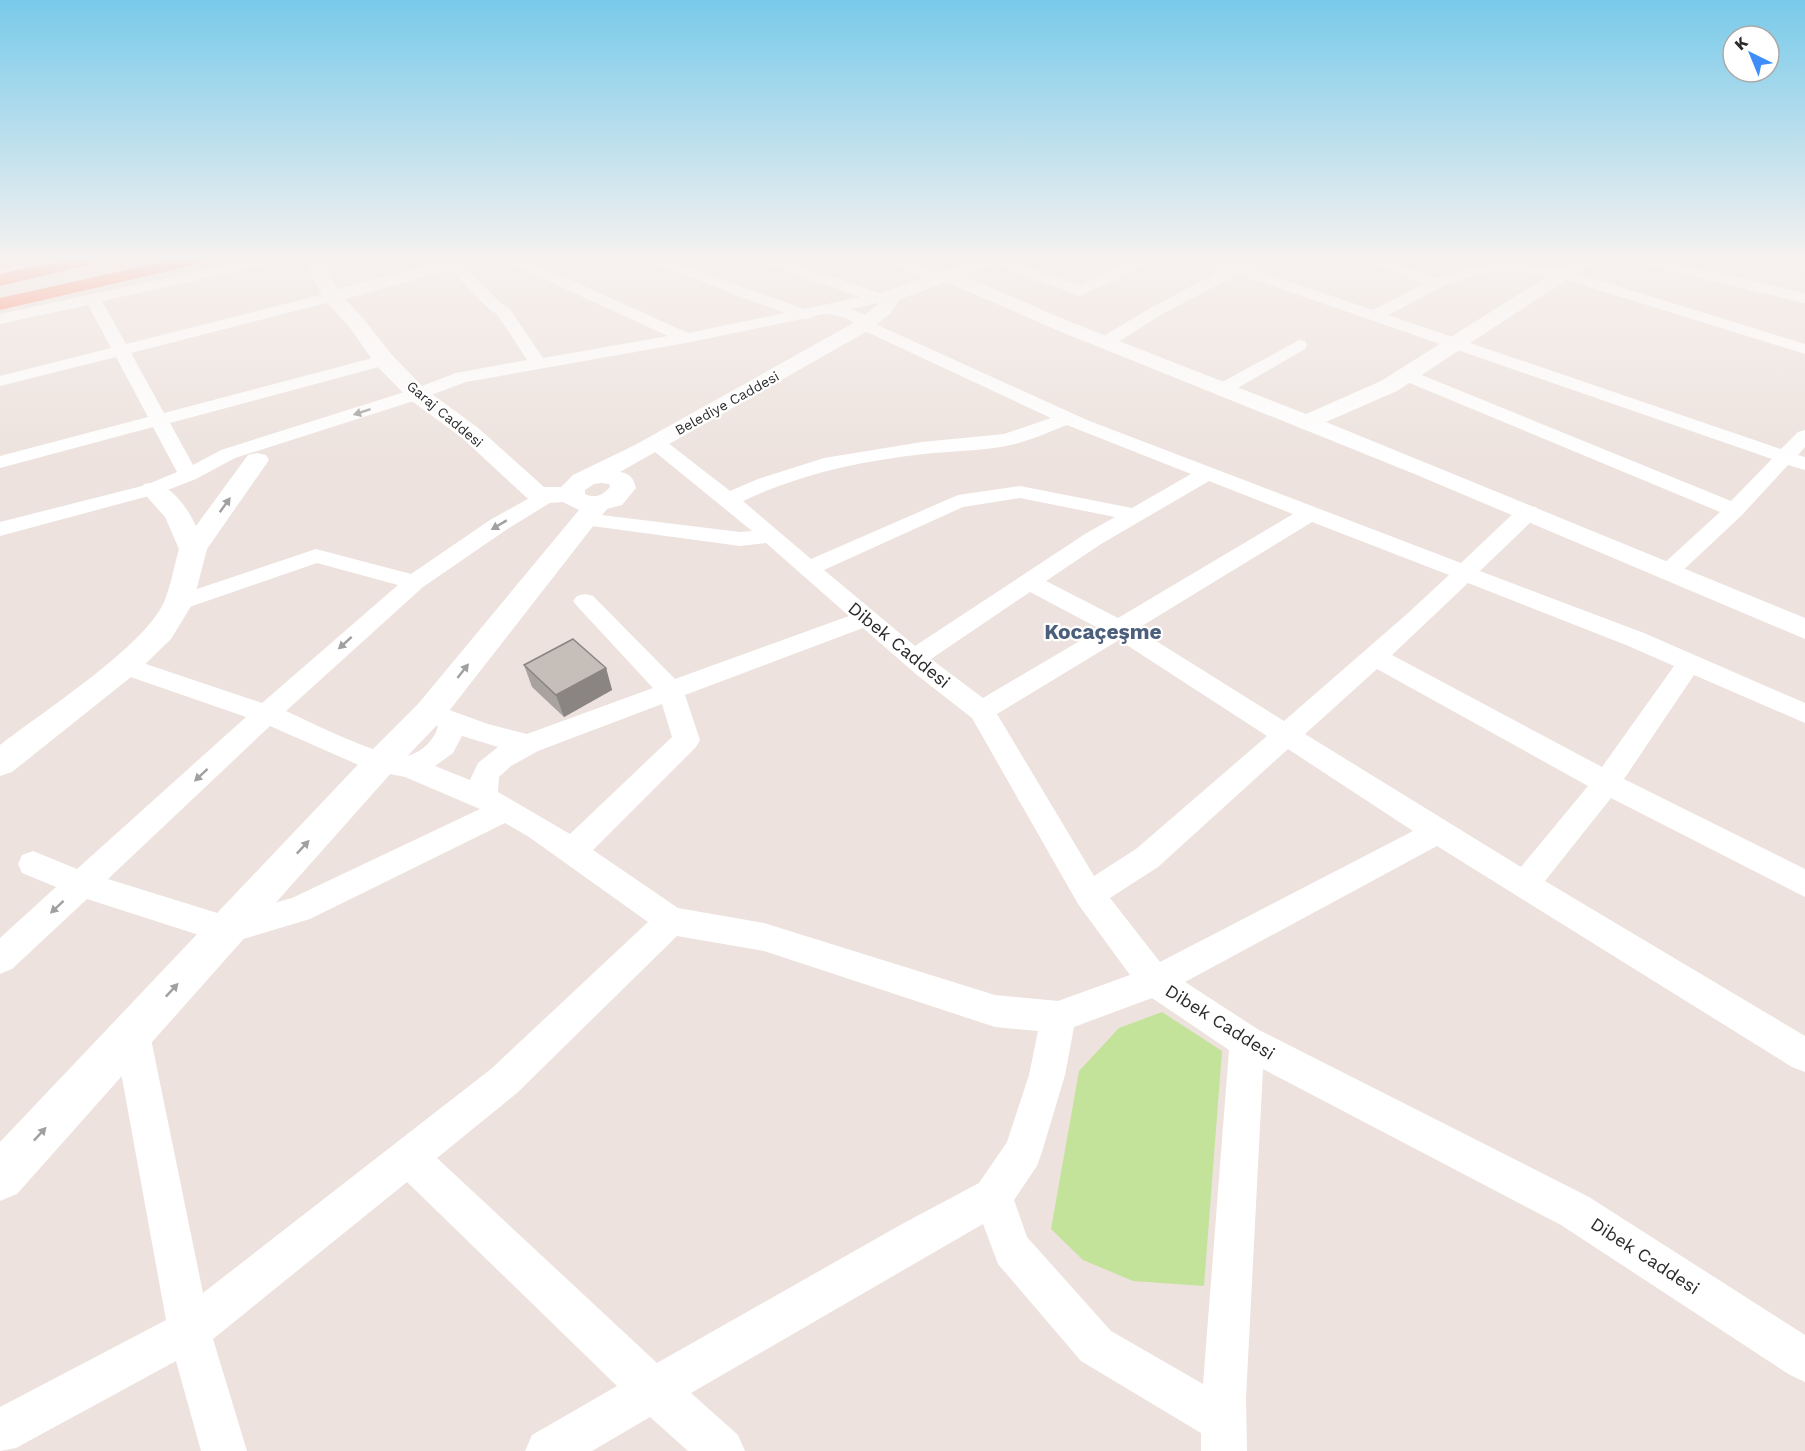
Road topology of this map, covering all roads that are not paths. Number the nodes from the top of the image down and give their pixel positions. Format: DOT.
graph roads {
  1 [pos="108,328"];
  2 [pos="209,328"];
  3 [pos="360,328"];
  4 [pos="514,328"];
  5 [pos="663,328"];
  6 [pos="739,328"];
  7 [pos="859,328"];
  8 [pos="870,328"];
  9 [pos="1070,328"];
  10 [pos="1129,328"];
  11 [pos="1410,328"];
  12 [pos="1479,328"];
  13 [pos="1736,328"];
  14 [pos="686,338"];
  15 [pos="1106,342"];
  16 [pos="1455,343"];
  17 [pos="1299,345"];
  18 [pos="1805,349"];
  19 [pos="120,350"];
  20 [pos="384,360"];
  21 [pos="538,364"];
  22 [pos="1406,375"];
  23 [pos="0,381"];
  24 [pos="1223,389"];
  25 [pos="425,399"];
  26 [pos="1067,418"];
  27 [pos="158,421"];
  28 [pos="1307,422"];
  29 [pos="1805,436"];
  30 [pos="650,446"];
  31 [pos="257,460"];
  32 [pos="1795,460"];
  33 [pos="0,462"];
  34 [pos="1208,473"];
  35 [pos="189,475"];
  36 [pos="153,489"];
  37 [pos="578,498"];
  38 [pos="728,500"];
  39 [pos="1734,510"];
  40 [pos="1528,512"];
  41 [pos="1311,513"];
  42 [pos="1135,515"];
  43 [pos="0,529"];
  44 [pos="771,536"];
  45 [pos="193,549"];
  46 [pos="807,569"];
  47 [pos="1669,571"];
  48 [pos="1465,573"];
  49 [pos="415,582"];
  50 [pos="1029,582"];
  51 [pos="585,601"];
  52 [pos="178,603"];
  53 [pos="866,618"];
  54 [pos="1120,629"];
  55 [pos="1805,629"];
  56 [pos="1375,657"];
  57 [pos="914,659"];
  58 [pos="1689,663"];
  59 [pos="125,666"];
  60 [pos="671,691"];
  61 [pos="982,711"];
  62 [pos="267,714"];
  63 [pos="1805,714"];
  64 [pos="442,717"];
  65 [pos="1285,736"];
  66 [pos="528,744"];
  67 [pos="0,763"];
  68 [pos="394,765"];
  69 [pos="1606,783"];
  70 [pos="494,804"];
  71 [pos="1438,832"];
  72 [pos="572,851"];
  73 [pos="33,864"];
  74 [pos="1805,884"];
  75 [pos="81,885"];
  76 [pos="1524,885"];
  77 [pos="1089,895"];
  78 [pos="671,921"];
  79 [pos="228,930"];
  80 [pos="0,959"];
  81 [pos="1155,981"];
  82 [pos="1058,1017"];
  83 [pos="132,1034"];
  84 [pos="1247,1042"];
  85 [pos="1805,1055"];
  86 [pos="408,1157"];
  87 [pos="0,1177"];
  88 [pos="993,1197"];
  89 [pos="189,1331"];
  90 [pos="1805,1360"];
  91 [pos="652,1389"];
  92 [pos="0,1432"];
  93 [pos="1225,1437"];
  94 [pos="224,1451"];
  95 [pos="548,1451"];
  96 [pos="722,1451"];
  1 -- 19 [label="street"];
  2 -- 19 [label="street"];
  3 -- 20 [label="street, Garaj Caddesi"];
  4 -- 21 [label="street"];
  5 -- 14 [label="street"];
  6 -- 14 [label="street"];
  7 -- 30 [label="street, Belediye Caddesi"];
  8 -- 26 [label="street"];
  9 -- 15 [label="street"];
  10 -- 15 [label="street"];
  11 -- 16 [label="street"];
  12 -- 16 [label="street"];
  13 -- 18 [label="street"];
  14 -- 21 [label="street"];
  15 -- 24 [label="street"];
  16 -- 22 [label="street"];
  16 -- 32 [label="street"];
  17 -- 24 [label="street"];
  19 -- 23 [label="street"];
  19 -- 27 [label="street"];
  20 -- 25 [label="street, Garaj Caddesi"];
  20 -- 27 [label="street"];
  21 -- 25 [label="street"];
  22 -- 28 [label="street"];
  22 -- 39 [label="street"];
  24 -- 28 [label="street"];
  25 -- 31 [label="street"];
  25 -- 35 [label="street, one-way"];
  25 -- 37 [label="street, Garaj Caddesi"];
  26 -- 34 [label="street"];
  26 -- 38 [label="street"];
  27 -- 33 [label="street"];
  27 -- 35 [label="street"];
  28 -- 40 [label="street"];
  29 -- 32 [label="street"];
  30 -- 37 [label="street, Belediye Caddesi"];
  30 -- 37 [label="street"];
  30 -- 38 [label="street, Dibek Caddesi"];
  31 -- 35 [label="street"];
  45 -- 31 [label="street, one-way"];
  32 -- 39 [label="street"];
  34 -- 41 [label="street"];
  34 -- 42 [label="street"];
  35 -- 36 [label="street"];
  36 -- 43 [label="street"];
  36 -- 45 [label="street"];
  37 -- 44 [label="street"];
  37 -- 49 [label="street, one-way"];
  64 -- 37 [label="street, one-way"];
  38 -- 44 [label="street, Dibek Caddesi"];
  39 -- 47 [label="street"];
  40 -- 47 [label="street"];
  40 -- 48 [label="street"];
  41 -- 48 [label="street"];
  41 -- 54 [label="street"];
  42 -- 46 [label="street"];
  42 -- 50 [label="street"];
  44 -- 46 [label="street, Dibek Caddesi"];
  45 -- 52 [label="street"];
  46 -- 53 [label="street, Dibek Caddesi"];
  47 -- 55 [label="street"];
  48 -- 56 [label="street"];
  48 -- 58 [label="street"];
  49 -- 52 [label="street"];
  49 -- 62 [label="street, one-way"];
  50 -- 54 [label="street"];
  50 -- 57 [label="street"];
  51 -- 60 [label="street"];
  52 -- 59 [label="street"];
  53 -- 57 [label="street, Dibek Caddesi"];
  53 -- 60 [label="street"];
  54 -- 61 [label="street"];
  54 -- 65 [label="street"];
  56 -- 65 [label="street"];
  56 -- 69 [label="street"];
  57 -- 61 [label="street, Dibek Caddesi"];
  58 -- 63 [label="street"];
  58 -- 69 [label="street"];
  59 -- 62 [label="street"];
  59 -- 67 [label="street"];
  60 -- 66 [label="street"];
  60 -- 72 [label="street"];
  61 -- 77 [label="street, Dibek Caddesi"];
  62 -- 68 [label="street"];
  62 -- 75 [label="street, one-way"];
  64 -- 66 [label="street"];
  64 -- 68 [label="street"];
  65 -- 71 [label="street"];
  65 -- 77 [label="street"];
  66 -- 70 [label="street"];
  68 -- 70 [label="street"];
  79 -- 68 [label="street, one-way"];
  69 -- 74 [label="street"];
  69 -- 76 [label="street"];
  70 -- 72 [label="street"];
  70 -- 79 [label="street"];
  71 -- 76 [label="street"];
  71 -- 81 [label="street"];
  72 -- 78 [label="street"];
  73 -- 75 [label="street"];
  75 -- 79 [label="street"];
  75 -- 80 [label="street, one-way"];
  76 -- 85 [label="street"];
  77 -- 81 [label="street, Dibek Caddesi"];
  78 -- 82 [label="street"];
  78 -- 86 [label="street"];
  83 -- 79 [label="street, one-way"];
  81 -- 82 [label="street"];
  81 -- 84 [label="street, Dibek Caddesi"];
  82 -- 88 [label="street"];
  87 -- 83 [label="street, one-way"];
  83 -- 89 [label="street"];
  84 -- 90 [label="street, Dibek Caddesi"];
  84 -- 93 [label="street"];
  86 -- 89 [label="street"];
  86 -- 91 [label="street"];
  88 -- 91 [label="street"];
  88 -- 93 [label="street"];
  89 -- 92 [label="street"];
  89 -- 94 [label="street"];
  91 -- 95 [label="street"];
  91 -- 96 [label="street"];
}
